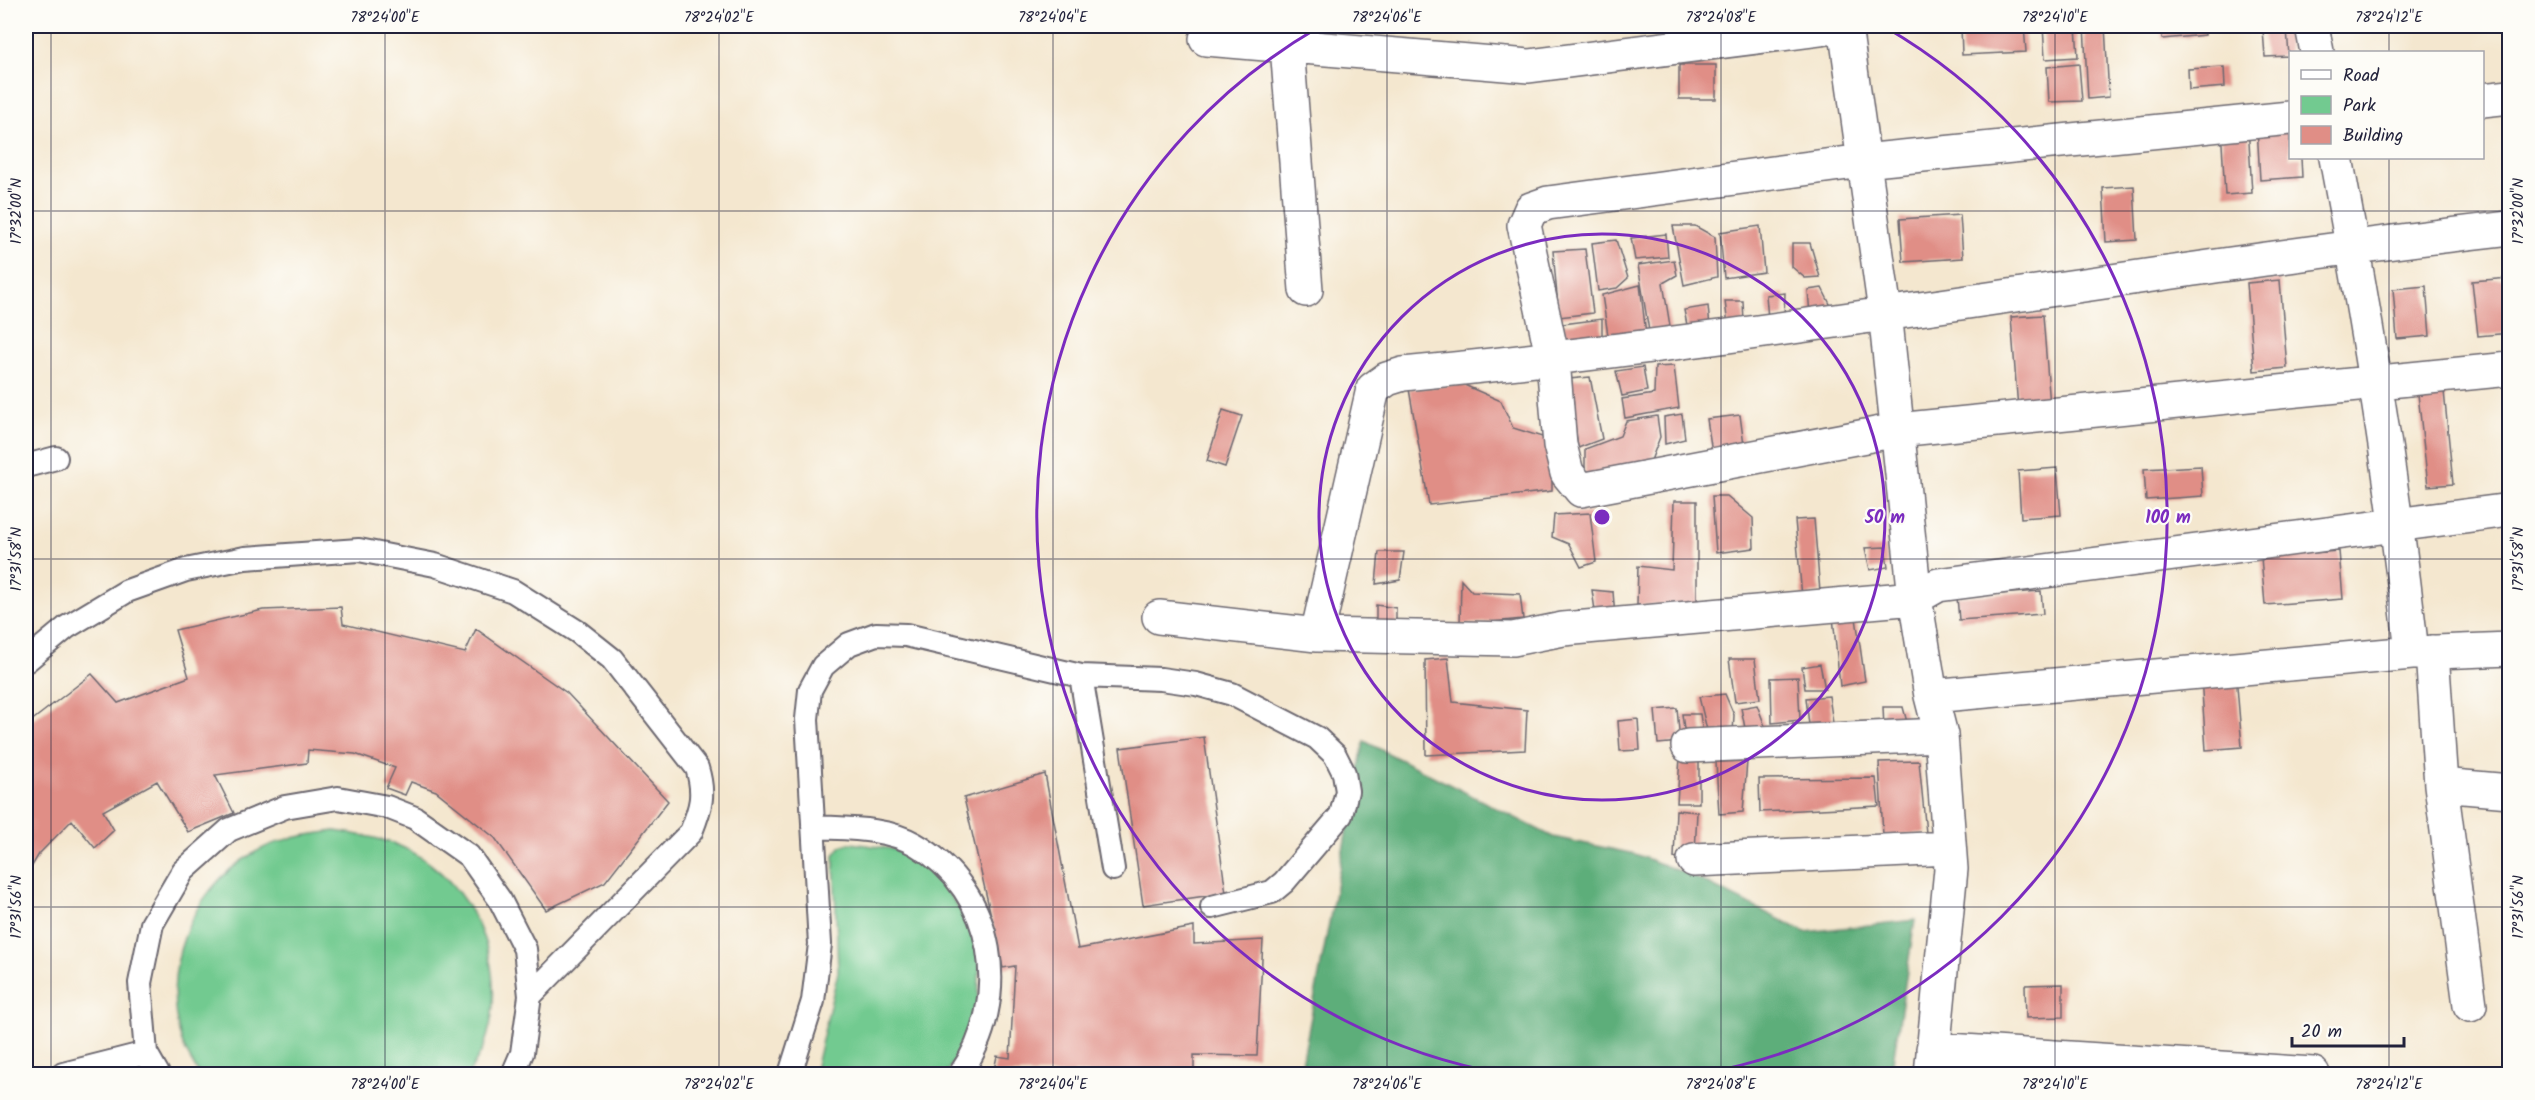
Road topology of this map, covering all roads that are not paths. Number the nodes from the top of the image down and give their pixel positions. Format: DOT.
graph roads {
  1 [pos="1845,26"];
  2 [pos="2312,26"];
  3 [pos="1206,39"];
  4 [pos="1287,46"];
  5 [pos="2317,51"];
  6 [pos="2510,98"];
  7 [pos="2484,100"];
  8 [pos="2289,118"];
  9 [pos="2336,159"];
  10 [pos="1863,161"];
  11 [pos="2510,228"];
  12 [pos="2353,246"];
  13 [pos="1306,290"];
  14 [pos="1885,312"];
  15 [pos="1553,360"];
  16 [pos="2510,369"];
  17 [pos="2376,382"];
  18 [pos="1897,430"];
  19 [pos="56,458"];
  20 [pos="26,466"];
  21 [pos="2510,510"];
  22 [pos="2398,524"];
  23 [pos="1915,598"];
  24 [pos="1159,617"];
  25 [pos="1317,636"];
  26 [pos="2510,649"];
  27 [pos="2422,653"];
  28 [pos="26,661"];
  29 [pos="1081,676"];
  30 [pos="1931,696"];
  31 [pos="1941,735"];
  32 [pos="1688,746"];
  33 [pos="2441,785"];
  34 [pos="2510,791"];
  35 [pos="813,826"];
  36 [pos="1949,849"];
  37 [pos="1694,860"];
  38 [pos="1113,869"];
  39 [pos="1212,907"];
  40 [pos="530,996"];
  41 [pos="2470,1005"];
  42 [pos="146,1053"];
  43 [pos="1932,1062"];
  44 [pos="63,1074"];
  45 [pos="158,1074"];
  46 [pos="513,1074"];
  47 [pos="790,1074"];
  48 [pos="960,1074"];
  49 [pos="2313,1074"];
  1 -- 4 [label="street"];
  1 -- 10 [label="street"];
  2 -- 5 [label="street"];
  3 -- 4 [label="street"];
  4 -- 13 [label="street"];
  6 -- 7 [label="street"];
  8 -- 10 [label="street"];
  9 -- 12 [label="street"];
  10 -- 14 [label="street"];
  10 -- 15 [label="street"];
  11 -- 12 [label="street"];
  12 -- 14 [label="street"];
  12 -- 17 [label="street"];
  14 -- 15 [label="street"];
  14 -- 18 [label="street"];
  15 -- 18 [label="street"];
  15 -- 25 [label="street"];
  16 -- 17 [label="street"];
  17 -- 18 [label="street"];
  17 -- 22 [label="street"];
  18 -- 23 [label="street"];
  19 -- 20 [label="lane"];
  21 -- 22 [label="street"];
  22 -- 23 [label="street"];
  22 -- 27 [label="street"];
  23 -- 25 [label="street"];
  23 -- 30 [label="street"];
  24 -- 25 [label="street"];
  26 -- 27 [label="street"];
  27 -- 30 [label="street"];
  27 -- 33 [label="street"];
  28 -- 40 [label="lane"];
  29 -- 35 [label="lane"];
  29 -- 38 [label="lane"];
  29 -- 39 [label="lane"];
  30 -- 31 [label="street"];
  31 -- 32 [label="street"];
  31 -- 36 [label="street"];
  33 -- 34 [label="street"];
  33 -- 41 [label="street"];
  35 -- 47 [label="lane"];
  35 -- 48 [label="lane"];
  36 -- 37 [label="street"];
  36 -- 43 [label="street"];
  40 -- 42 [label="lane"];
  40 -- 46 [label="lane"];
  42 -- 44 [label="lane"];
  42 -- 45 [label="lane"];
  43 -- 49 [label="street"];
}
